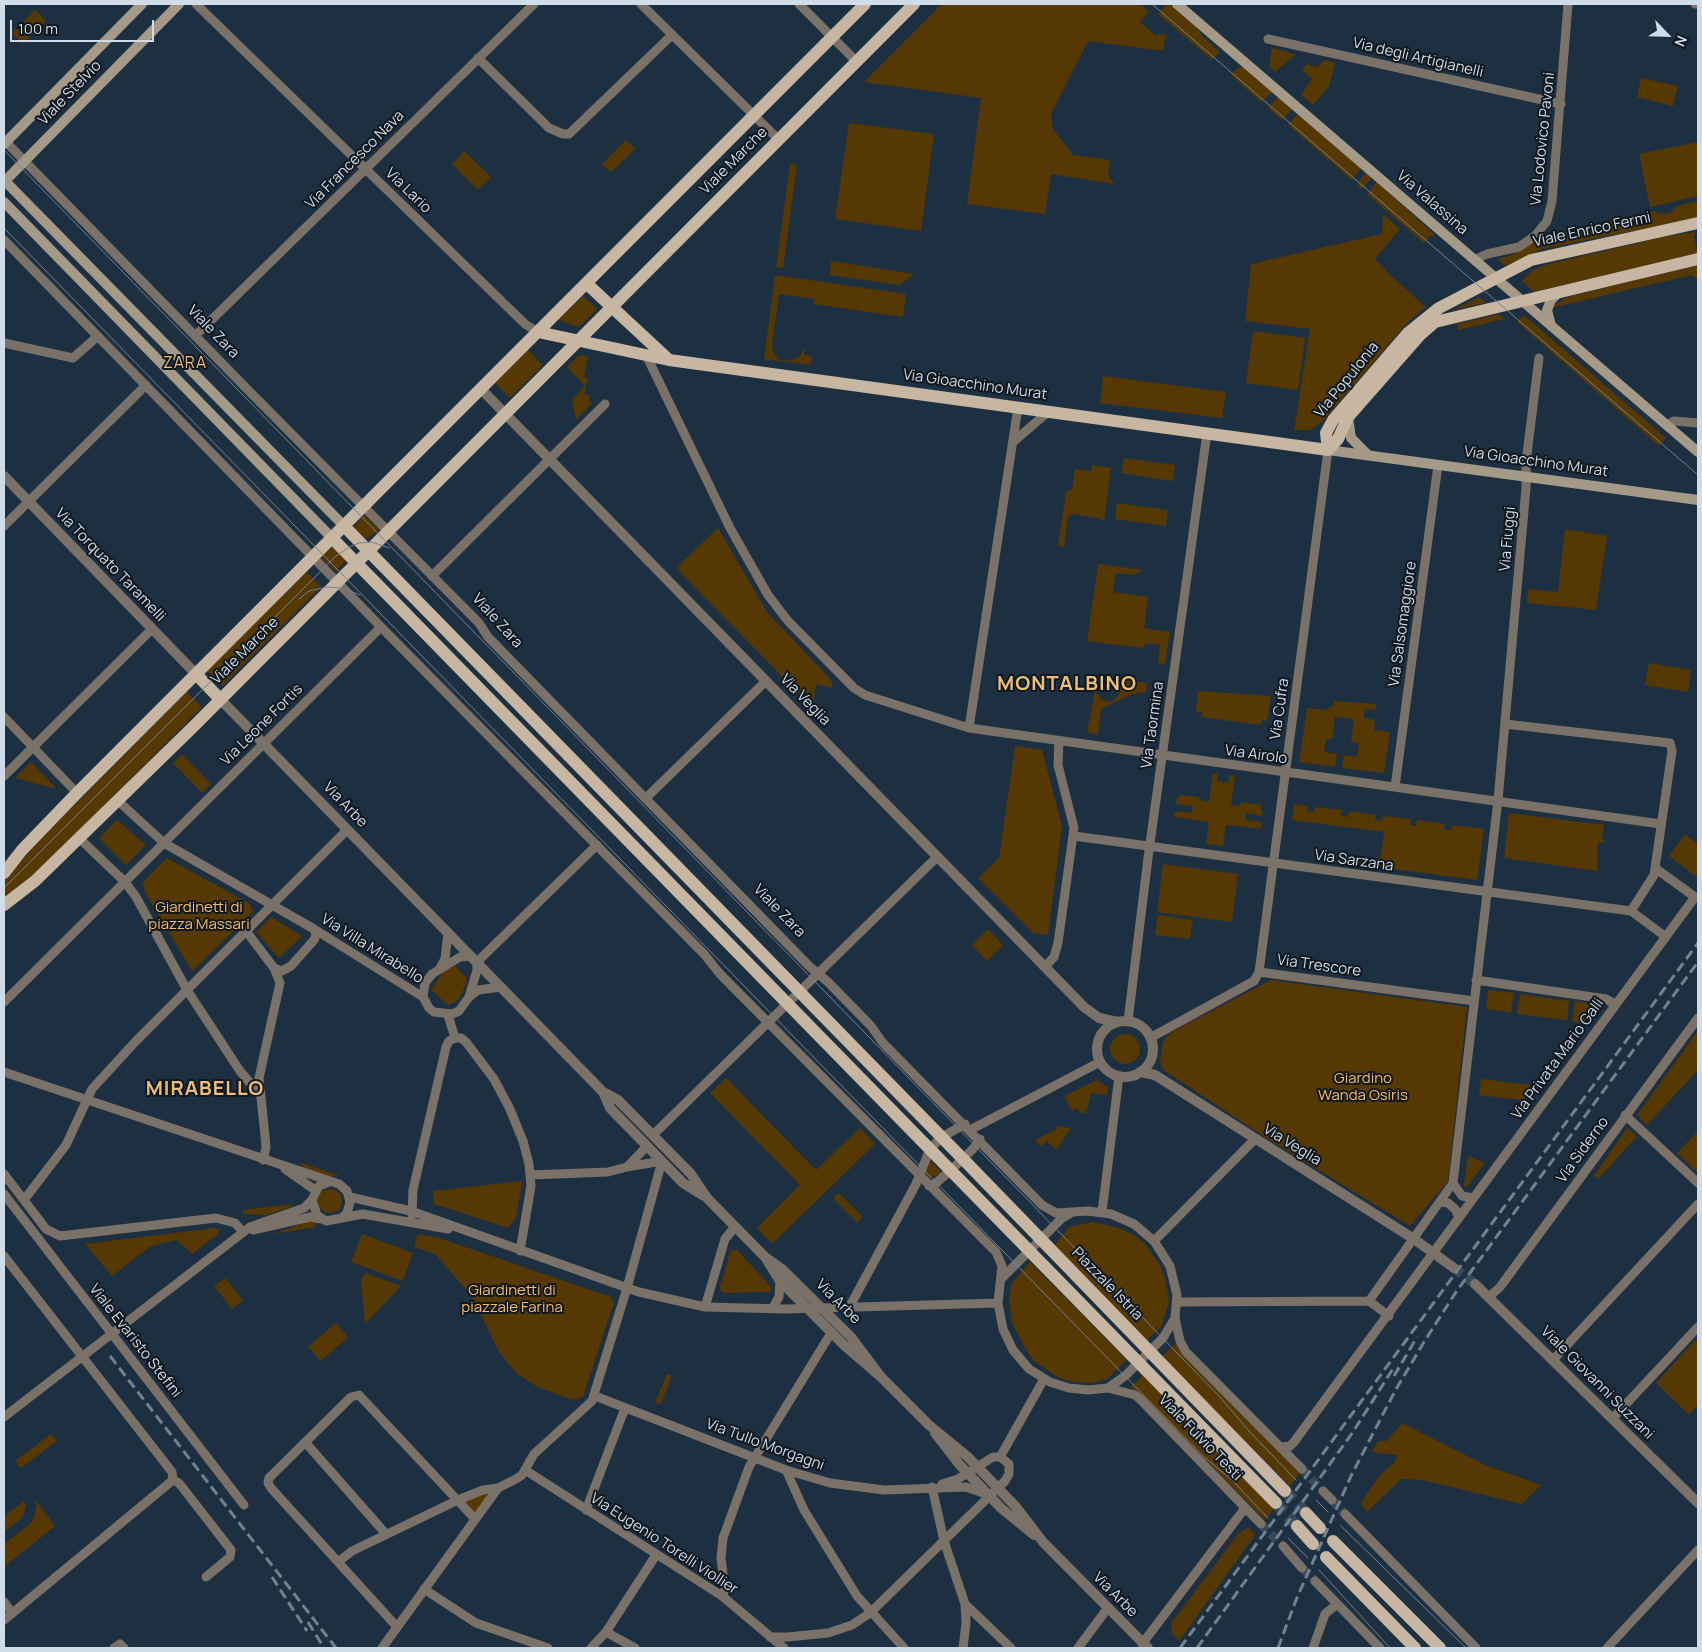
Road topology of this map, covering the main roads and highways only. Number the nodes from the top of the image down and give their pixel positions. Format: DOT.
graph roads {
  1 [pos="142,4"];
  2 [pos="178,4"];
  3 [pos="865,4"];
  4 [pos="914,4"];
  5 [pos="1177,4"];
  6 [pos="4,142"];
  7 [pos="4,181"];
  8 [pos="4,202"];
  9 [pos="1698,223"];
  10 [pos="1698,260"];
  11 [pos="1497,279"];
  12 [pos="586,283"];
  13 [pos="1558,293"];
  14 [pos="1522,301"];
  15 [pos="610,307"];
  16 [pos="1551,326"];
  17 [pos="538,332"];
  18 [pos="577,341"];
  19 [pos="669,360"];
  20 [pos="1348,417"];
  21 [pos="1328,450"];
  22 [pos="1698,452"];
  23 [pos="1368,455"];
  24 [pos="1698,500"];
  25 [pos="344,526"];
  26 [pos="332,538"];
  27 [pos="368,551"];
  28 [pos="356,563"];
  29 [pos="196,674"];
  30 [pos="220,699"];
  31 [pos="4,873"];
  32 [pos="4,905"];
  33 [pos="1149,1352"];
  34 [pos="1285,1491"];
  35 [pos="1276,1504"];
  36 [pos="1306,1514"];
  37 [pos="1297,1526"];
  38 [pos="1320,1528"];
  39 [pos="1333,1541"];
  40 [pos="1313,1544"];
  41 [pos="1326,1557"];
  42 [pos="1415,1648"];
  43 [pos="1440,1648"];
  1 -- 6 [label="main road, Viale Stelvio"];
  2 -- 7 [label="main road, Viale Stelvio"];
  3 -- 12 [label="main road, Viale Marche"];
  4 -- 15 [label="main road, Viale Marche"];
  5 -- 11 [label="main road, Via Valassina"];
  7 -- 25 [label="main road"];
  8 -- 26 [label="main road"];
  9 -- 11 [label="main road, Viale Enrico Fermi"];
  10 -- 13 [label="main road"];
  11 -- 14 [label="main road, Via Valassina"];
  11 -- 21 [label="main road, Via Populonia"];
  12 -- 15 [label="main road"];
  12 -- 17 [label="main road, Viale Marche"];
  13 -- 14 [label="main road"];
  13 -- 16 [label="main road"];
  14 -- 16 [label="main road, Via Valassina"];
  14 -- 20 [label="main road, Via Populonia"];
  15 -- 18 [label="main road, Viale Marche"];
  15 -- 19 [label="main road"];
  16 -- 22 [label="main road, Via Valassina"];
  17 -- 18 [label="main road"];
  17 -- 25 [label="main road, Viale Marche"];
  18 -- 19 [label="main road, Via Gioacchino Murat"];
  18 -- 27 [label="main road, Viale Marche"];
  19 -- 21 [label="main road, Via Gioacchino Murat"];
  20 -- 21 [label="main road, Via Populonia"];
  20 -- 23 [label="main road"];
  21 -- 23 [label="main road, Via Gioacchino Murat"];
  23 -- 24 [label="main road, Via Gioacchino Murat"];
  25 -- 26 [label="main road, Viale Marche"];
  25 -- 27 [label="main road"];
  26 -- 28 [label="main road"];
  26 -- 29 [label="main road, Viale Marche"];
  27 -- 28 [label="main road, Viale Marche"];
  27 -- 33 [label="main road, Piazzale Istria"];
  28 -- 30 [label="main road, Viale Marche"];
  28 -- 35 [label="main road, Viale Fulvio Testi"];
  29 -- 30 [label="main road"];
  29 -- 31 [label="main road, Viale Marche"];
  30 -- 32 [label="main road, Viale Marche"];
  33 -- 34 [label="main road, Viale Fulvio Testi"];
  36 -- 38 [label="main road"];
  37 -- 40 [label="main road"];
  39 -- 43 [label="main road"];
  41 -- 42 [label="main road"];
}
